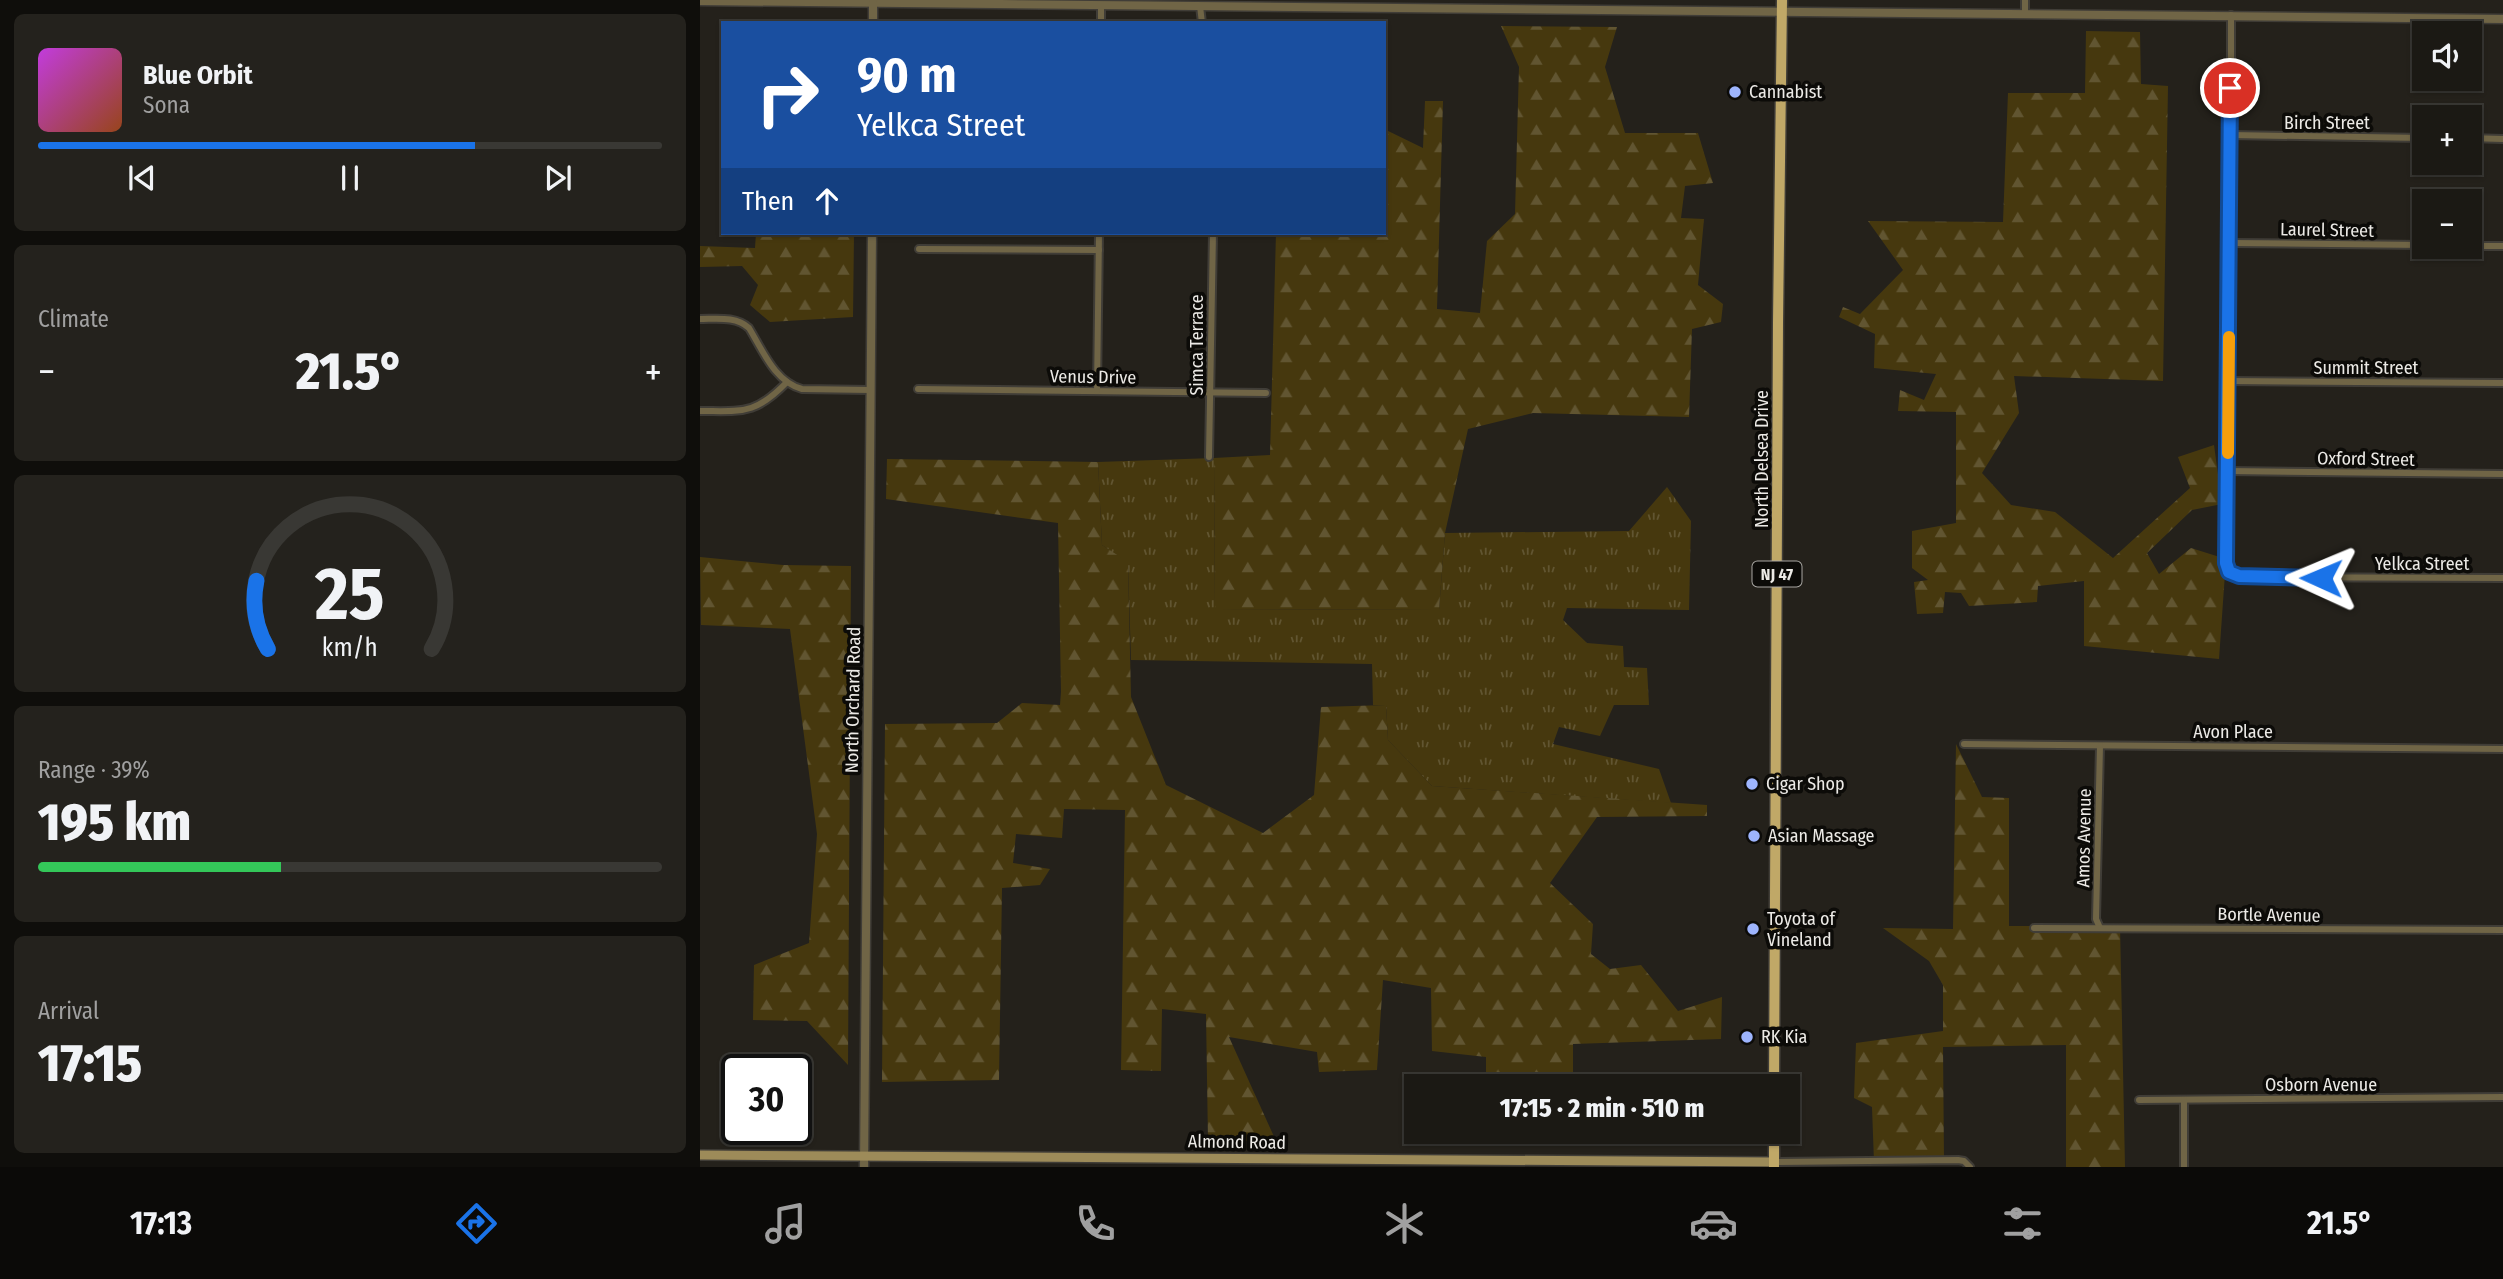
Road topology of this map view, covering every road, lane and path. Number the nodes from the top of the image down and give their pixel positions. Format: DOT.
graph roads {
  1 [pos="2025,0"];
  2 [pos="700,1"];
  3 [pos="947,2"];
  4 [pos="873,3"];
  5 [pos="1101,5"];
  6 [pos="1200,6"];
  7 [pos="1782,6"];
  8 [pos="2025,13"];
  9 [pos="2231,15"];
  10 [pos="2503,19"];
  11 [pos="873,21"];
  12 [pos="1101,21"];
  13 [pos="1202,21"];
  14 [pos="2230,135"];
  15 [pos="2412,138"];
  16 [pos="2482,138"];
  17 [pos="2503,139"];
  18 [pos="872,235"];
  19 [pos="1099,235"];
  20 [pos="1213,235"];
  21 [pos="2231,243"];
  22 [pos="2412,245"];
  23 [pos="2482,246"];
  24 [pos="2503,246"];
  25 [pos="919,248"];
  26 [pos="1099,250"];
  27 [pos="700,319"];
  28 [pos="2228,381"];
  29 [pos="787,382"];
  30 [pos="2503,383"];
  31 [pos="918,389"];
  32 [pos="871,390"];
  33 [pos="1097,391"];
  34 [pos="1211,392"];
  35 [pos="1266,393"];
  36 [pos="700,411"];
  37 [pos="1209,457"];
  38 [pos="2228,471"];
  39 [pos="2503,474"];
  40 [pos="2503,578"];
  41 [pos="1964,744"];
  42 [pos="2099,746"];
  43 [pos="2503,749"];
  44 [pos="2034,928"];
  45 [pos="2099,928"];
  46 [pos="2503,930"];
  47 [pos="1774,1074"];
  48 [pos="2503,1097"];
  49 [pos="2140,1100"];
  50 [pos="2184,1100"];
  51 [pos="1774,1144"];
  52 [pos="700,1155"];
  53 [pos="864,1155"];
  54 [pos="1550,1164"];
  55 [pos="1774,1165"];
  56 [pos="864,1167"];
  57 [pos="1970,1167"];
  58 [pos="2184,1167"];
  1 -- 8 [label="street"];
  2 -- 4 [label="street"];
  3 -- 4 [label="street"];
  3 -- 5 [label="street"];
  4 -- 11 [label="street"];
  5 -- 6 [label="street"];
  5 -- 12 [label="street"];
  6 -- 7 [label="street"];
  6 -- 13 [label="street"];
  7 -- 8 [label="street"];
  7 -- 47 [label="main road, North Delsea Drive / NJ 47"];
  8 -- 9 [label="street"];
  9 -- 10 [label="street"];
  9 -- 14 [label="street, Yelkca Street"];
  14 -- 15 [label="street, Birch Street"];
  14 -- 21 [label="street, Yelkca Street"];
  16 -- 17 [label="street"];
  18 -- 32 [label="street, North Orchard Road"];
  19 -- 26 [label="street"];
  20 -- 34 [label="street, Simca Terrace"];
  21 -- 22 [label="street, Laurel Street"];
  21 -- 28 [label="street, Yelkca Street"];
  23 -- 24 [label="street"];
  25 -- 26 [label="street"];
  26 -- 33 [label="street"];
  27 -- 29 [label="street"];
  28 -- 30 [label="street, Summit Street"];
  28 -- 38 [label="street, Yelkca Street"];
  29 -- 32 [label="street"];
  29 -- 36 [label="street"];
  31 -- 33 [label="street, Venus Drive"];
  32 -- 53 [label="street, North Orchard Road"];
  33 -- 34 [label="street, Venus Drive"];
  34 -- 35 [label="street, Venus Drive"];
  34 -- 37 [label="street, Simca Terrace"];
  38 -- 39 [label="street, Oxford Street"];
  38 -- 40 [label="street, Yelkca Street"];
  41 -- 42 [label="street, Avon Place"];
  42 -- 43 [label="street, Avon Place"];
  42 -- 45 [label="street, Amos Avenue"];
  44 -- 45 [label="street, Bortle Avenue"];
  45 -- 46 [label="street, Bortle Avenue"];
  48 -- 50 [label="street, Osborn Avenue"];
  49 -- 50 [label="street, Osborn Avenue"];
  50 -- 58 [label="street"];
  51 -- 55 [label="main road"];
  52 -- 53 [label="main road, Almond Road"];
  53 -- 54 [label="main road, Almond Road"];
  53 -- 56 [label="street, North Orchard Road"];
  54 -- 55 [label="main road, Almond Road"];
  55 -- 57 [label="street"];
}
